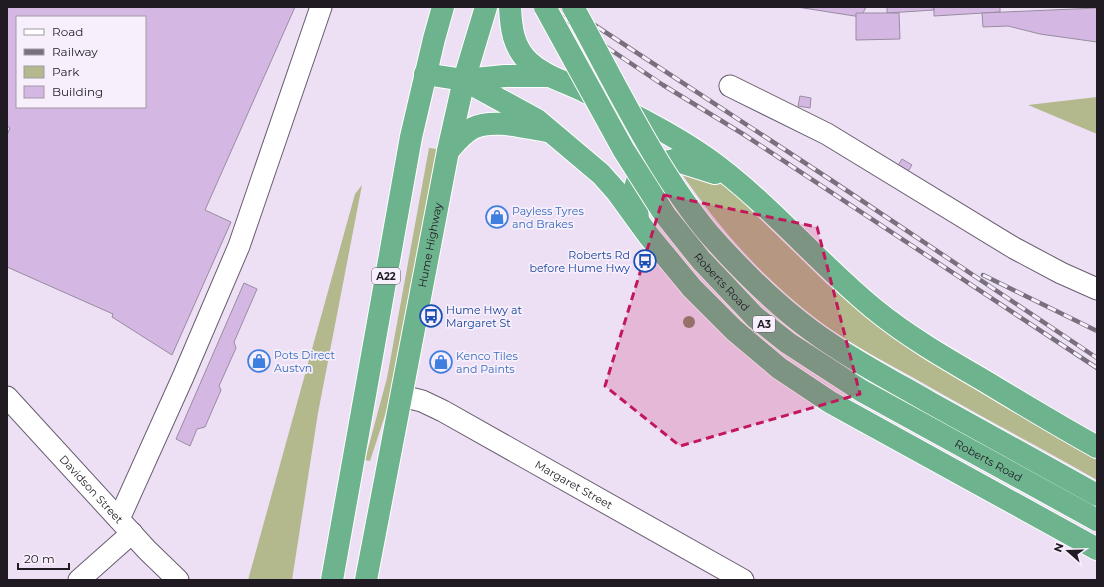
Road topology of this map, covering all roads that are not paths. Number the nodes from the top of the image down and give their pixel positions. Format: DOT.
graph roads {
  1 [pos="321,7"];
  2 [pos="443,7"];
  3 [pos="486,7"];
  4 [pos="510,7"];
  5 [pos="545,7"];
  6 [pos="573,7"];
  7 [pos="426,74"];
  8 [pos="548,76"];
  9 [pos="464,80"];
  10 [pos="730,86"];
  11 [pos="553,132"];
  12 [pos="448,151"];
  13 [pos="738,183"];
  14 [pos="638,219"];
  15 [pos="1097,289"];
  16 [pos="402,396"];
  17 [pos="7,397"];
  18 [pos="1097,447"];
  19 [pos="1097,495"];
  20 [pos="1097,520"];
  21 [pos="125,526"];
  22 [pos="1097,549"];
  23 [pos="79,580"];
  24 [pos="178,580"];
  25 [pos="332,580"];
  26 [pos="366,580"];
  27 [pos="743,580"];
  1 -- 21 [label="street"];
  2 -- 7 [label="highway, A22"];
  3 -- 9 [label="highway, Hume Highway"];
  4 -- 8 [label="highway"];
  5 -- 20 [label="highway, Roberts Road / A3, bridge"];
  6 -- 19 [label="highway, Roberts Road / A3, bridge"];
  7 -- 9 [label="highway"];
  7 -- 25 [label="highway, A22"];
  8 -- 9 [label="highway"];
  8 -- 13 [label="highway"];
  9 -- 11 [label="highway"];
  9 -- 12 [label="highway, Hume Highway"];
  10 -- 15 [label="street"];
  11 -- 12 [label="highway"];
  11 -- 14 [label="highway"];
  12 -- 16 [label="highway, Hume Highway"];
  13 -- 14 [label="highway"];
  13 -- 18 [label="highway"];
  14 -- 22 [label="highway"];
  16 -- 26 [label="highway, Hume Highway"];
  16 -- 27 [label="street, Margaret Street"];
  17 -- 21 [label="street, Davidson Street"];
  21 -- 23 [label="street"];
  21 -- 24 [label="street, Davidson Street"];
}
